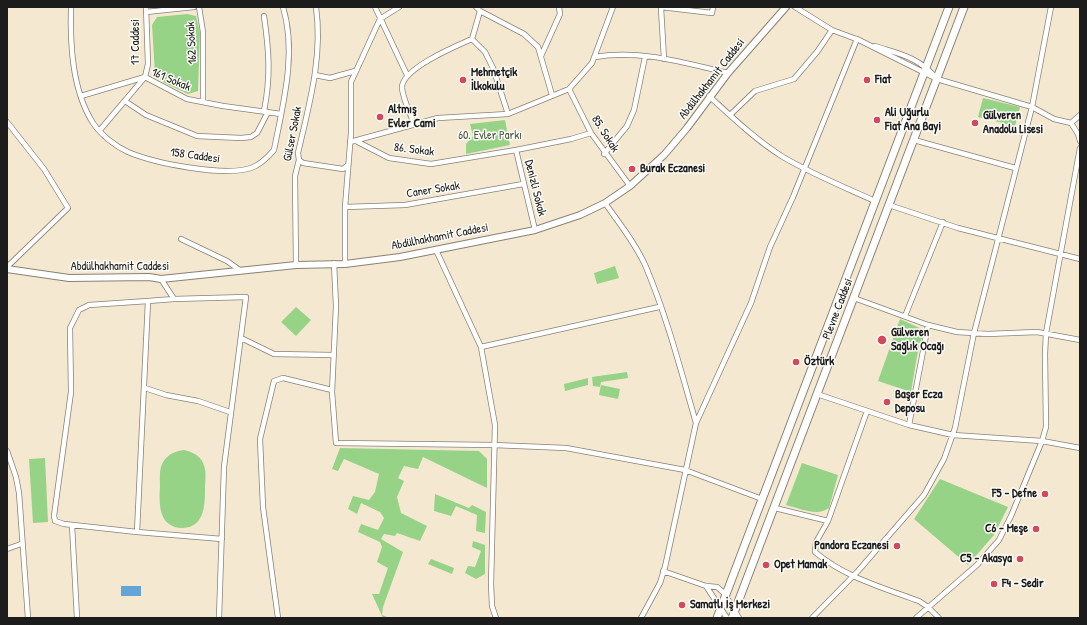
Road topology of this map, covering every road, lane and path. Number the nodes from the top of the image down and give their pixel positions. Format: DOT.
graph roads {
  1 [pos="71,7"];
  2 [pos="194,7"];
  3 [pos="199,7"];
  4 [pos="283,7"];
  5 [pos="316,7"];
  6 [pos="375,7"];
  7 [pos="399,7"];
  8 [pos="476,7"];
  9 [pos="560,7"];
  10 [pos="613,7"];
  11 [pos="713,7"];
  12 [pos="786,7"];
  13 [pos="795,7"];
  14 [pos="949,7"];
  15 [pos="964,7"];
  16 [pos="1051,7"];
  17 [pos="661,8"];
  18 [pos="146,9"];
  19 [pos="480,11"];
  20 [pos="264,16"];
  21 [pos="380,19"];
  22 [pos="832,30"];
  23 [pos="472,39"];
  24 [pos="857,39"];
  25 [pos="541,56"];
  26 [pos="595,57"];
  27 [pos="645,57"];
  28 [pos="664,59"];
  29 [pos="925,70"];
  30 [pos="355,71"];
  31 [pos="728,73"];
  32 [pos="315,75"];
  33 [pos="407,75"];
  34 [pos="145,77"];
  35 [pos="937,80"];
  36 [pos="568,89"];
  37 [pos="81,96"];
  38 [pos="552,96"];
  39 [pos="709,96"];
  40 [pos="125,101"];
  41 [pos="203,102"];
  42 [pos="1032,107"];
  43 [pos="266,112"];
  44 [pos="281,114"];
  45 [pos="508,114"];
  46 [pos="730,115"];
  47 [pos="1080,115"];
  48 [pos="7,122"];
  49 [pos="1071,123"];
  50 [pos="414,124"];
  51 [pos="100,130"];
  52 [pos="590,133"];
  53 [pos="914,140"];
  54 [pos="356,141"];
  55 [pos="1080,141"];
  56 [pos="350,142"];
  57 [pos="1080,148"];
  58 [pos="516,150"];
  59 [pos="604,154"];
  60 [pos="299,160"];
  61 [pos="349,164"];
  62 [pos="1015,168"];
  63 [pos="1078,168"];
  64 [pos="804,169"];
  65 [pos="523,184"];
  66 [pos="630,186"];
  67 [pos="875,201"];
  68 [pos="605,203"];
  69 [pos="890,205"];
  70 [pos="345,207"];
  71 [pos="943,222"];
  72 [pos="535,230"];
  73 [pos="997,238"];
  74 [pos="181,240"];
  75 [pos="436,250"];
  76 [pos="1061,253"];
  77 [pos="1080,259"];
  78 [pos="334,263"];
  79 [pos="345,264"];
  80 [pos="296,265"];
  81 [pos="7,268"];
  82 [pos="242,272"];
  83 [pos="161,279"];
  84 [pos="854,298"];
  85 [pos="174,299"];
  86 [pos="148,301"];
  87 [pos="660,307"];
  88 [pos="906,316"];
  89 [pos="928,325"];
  90 [pos="974,333"];
  91 [pos="1046,333"];
  92 [pos="240,338"];
  93 [pos="1080,340"];
  94 [pos="481,347"];
  95 [pos="333,356"];
  96 [pos="145,388"];
  97 [pos="332,390"];
  98 [pos="817,394"];
  99 [pos="867,411"];
  100 [pos="230,412"];
  101 [pos="696,423"];
  102 [pos="909,425"];
  103 [pos="953,435"];
  104 [pos="1042,441"];
  105 [pos="494,445"];
  106 [pos="1080,448"];
  107 [pos="7,451"];
  108 [pos="685,470"];
  109 [pos="762,499"];
  110 [pos="775,508"];
  111 [pos="828,521"];
  112 [pos="72,525"];
  113 [pos="137,532"];
  114 [pos="222,539"];
  115 [pos="21,544"];
  116 [pos="7,549"];
  117 [pos="663,571"];
  118 [pos="854,576"];
  119 [pos="706,586"];
  120 [pos="726,595"];
  121 [pos="721,607"];
  122 [pos="928,607"];
  123 [pos="733,615"];
  124 [pos="28,618"];
  125 [pos="77,618"];
  126 [pos="219,618"];
  127 [pos="278,618"];
  128 [pos="496,618"];
  129 [pos="641,618"];
  130 [pos="717,618"];
  131 [pos="727,618"];
  132 [pos="739,618"];
  133 [pos="812,618"];
  134 [pos="916,618"];
  135 [pos="939,618"];
  1 -- 37 [label="street, 158 Caddesi"];
  2 -- 18 [label="street"];
  3 -- 41 [label="street, 162 Sokak"];
  4 -- 44 [label="street, 158 Caddesi"];
  5 -- 32 [label="street, Gülser Sokak"];
  6 -- 21 [label="street"];
  7 -- 21 [label="street"];
  8 -- 19 [label="street"];
  9 -- 25 [label="street"];
  10 -- 26 [label="street"];
  11 -- 17 [label="street"];
  12 -- 31 [label="main road, Abdülhakhamit Caddesi"];
  13 -- 22 [label="street"];
  14 -- 29 [label="main road, Plevne Caddesi"];
  15 -- 35 [label="main road, Plevne Caddesi"];
  16 -- 42 [label="street"];
  17 -- 28 [label="street"];
  18 -- 34 [label="street, 17 Caddesi"];
  19 -- 23 [label="street"];
  19 -- 25 [label="street"];
  20 -- 43 [label="street"];
  21 -- 30 [label="street"];
  21 -- 33 [label="street"];
  22 -- 24 [label="street"];
  22 -- 46 [label="street"];
  23 -- 33 [label="street"];
  23 -- 45 [label="street"];
  24 -- 29 [label="street"];
  24 -- 29 [label="street"];
  24 -- 64 [label="street"];
  25 -- 38 [label="street"];
  26 -- 27 [label="street"];
  26 -- 36 [label="street"];
  27 -- 28 [label="street"];
  27 -- 59 [label="street"];
  28 -- 31 [label="street"];
  29 -- 35 [label="street"];
  29 -- 35 [label="street"];
  29 -- 67 [label="main road, Plevne Caddesi"];
  30 -- 32 [label="street"];
  30 -- 56 [label="street"];
  31 -- 39 [label="main road, Abdülhakhamit Caddesi"];
  32 -- 60 [label="street, Gülser Sokak"];
  33 -- 50 [label="street"];
  34 -- 37 [label="street"];
  34 -- 40 [label="street, 161 Sokak"];
  34 -- 41 [label="street, 161 Sokak"];
  35 -- 42 [label="street"];
  35 -- 53 [label="main road, Plevne Caddesi"];
  36 -- 38 [label="street"];
  36 -- 52 [label="street, 85. Sokak"];
  37 -- 51 [label="street, 158 Caddesi"];
  38 -- 45 [label="street"];
  39 -- 46 [label="street"];
  39 -- 66 [label="main road, Abdülhakhamit Caddesi"];
  40 -- 43 [label="street"];
  40 -- 51 [label="street, 161 Sokak"];
  41 -- 43 [label="street, 161 Sokak"];
  42 -- 49 [label="street"];
  42 -- 62 [label="street"];
  43 -- 44 [label="street, 161 Sokak"];
  44 -- 51 [label="street, 158 Caddesi"];
  45 -- 50 [label="street"];
  46 -- 64 [label="street"];
  47 -- 49 [label="street"];
  48 -- 81 [label="street"];
  49 -- 55 [label="street"];
  50 -- 54 [label="street"];
  52 -- 58 [label="street, 86. Sokak"];
  52 -- 59 [label="street, 85. Sokak"];
  53 -- 62 [label="street"];
  53 -- 69 [label="main road, Plevne Caddesi"];
  54 -- 56 [label="street"];
  54 -- 58 [label="street, 86. Sokak"];
  56 -- 61 [label="street"];
  57 -- 63 [label="street"];
  58 -- 65 [label="street, Denizli Sokak"];
  59 -- 66 [label="street, 85. Sokak"];
  60 -- 61 [label="street"];
  60 -- 80 [label="street, Gülser Sokak"];
  61 -- 70 [label="street"];
  62 -- 73 [label="street"];
  63 -- 76 [label="street"];
  64 -- 67 [label="street"];
  64 -- 101 [label="street"];
  65 -- 70 [label="street, Caner Sokak"];
  65 -- 72 [label="street, Denizli Sokak"];
  66 -- 68 [label="main road, Abdülhakhamit Caddesi"];
  67 -- 109 [label="main road, Plevne Caddesi"];
  68 -- 72 [label="main road, Abdülhakhamit Caddesi"];
  68 -- 87 [label="street"];
  69 -- 71 [label="street"];
  69 -- 84 [label="main road, Plevne Caddesi"];
  70 -- 79 [label="street"];
  71 -- 73 [label="street"];
  71 -- 88 [label="street"];
  72 -- 75 [label="main road, Abdülhakhamit Caddesi"];
  73 -- 76 [label="street"];
  73 -- 90 [label="street"];
  74 -- 82 [label="street"];
  75 -- 79 [label="main road, Abdülhakhamit Caddesi"];
  75 -- 94 [label="street"];
  76 -- 77 [label="street"];
  76 -- 91 [label="street"];
  78 -- 79 [label="main road, Abdülhakhamit Caddesi"];
  78 -- 80 [label="main road, Abdülhakhamit Caddesi"];
  78 -- 95 [label="street"];
  80 -- 82 [label="main road, Abdülhakhamit Caddesi"];
  81 -- 83 [label="main road, Abdülhakhamit Caddesi"];
  82 -- 83 [label="main road, Abdülhakhamit Caddesi"];
  83 -- 85 [label="street"];
  84 -- 88 [label="street"];
  84 -- 98 [label="main road, Plevne Caddesi"];
  85 -- 86 [label="street"];
  85 -- 92 [label="street"];
  86 -- 96 [label="street"];
  86 -- 112 [label="street"];
  87 -- 94 [label="street"];
  87 -- 101 [label="street"];
  88 -- 89 [label="street"];
  89 -- 90 [label="street"];
  89 -- 102 [label="street"];
  90 -- 91 [label="street"];
  90 -- 103 [label="street"];
  91 -- 93 [label="street"];
  91 -- 104 [label="street"];
  92 -- 95 [label="street"];
  92 -- 100 [label="street"];
  94 -- 105 [label="street"];
  95 -- 97 [label="street"];
  96 -- 100 [label="street"];
  96 -- 113 [label="street"];
  97 -- 105 [label="street"];
  97 -- 127 [label="street"];
  98 -- 99 [label="street"];
  98 -- 110 [label="main road, Plevne Caddesi"];
  99 -- 102 [label="street"];
  99 -- 111 [label="street"];
  100 -- 114 [label="street"];
  101 -- 108 [label="street"];
  102 -- 103 [label="street"];
  103 -- 104 [label="street"];
  103 -- 118 [label="street"];
  104 -- 106 [label="street"];
  104 -- 122 [label="street"];
  105 -- 108 [label="street"];
  105 -- 128 [label="street"];
  107 -- 115 [label="street"];
  108 -- 109 [label="street"];
  108 -- 117 [label="street"];
  109 -- 120 [label="main road, Plevne Caddesi"];
  110 -- 111 [label="street"];
  110 -- 123 [label="main road, Plevne Caddesi"];
  111 -- 118 [label="street"];
  112 -- 113 [label="street"];
  112 -- 125 [label="street"];
  113 -- 114 [label="street"];
  114 -- 126 [label="street"];
  115 -- 116 [label="street"];
  115 -- 124 [label="street"];
  117 -- 119 [label="street"];
  117 -- 129 [label="street"];
  118 -- 122 [label="street"];
  118 -- 133 [label="street"];
  119 -- 120 [label="street"];
  119 -- 121 [label="street"];
  120 -- 121 [label="main road, Plevne Caddesi"];
  120 -- 123 [label="street"];
  121 -- 130 [label="main road, Plevne Caddesi"];
  121 -- 131 [label="street"];
  122 -- 134 [label="street"];
  122 -- 135 [label="street"];
  123 -- 132 [label="street"];
}
